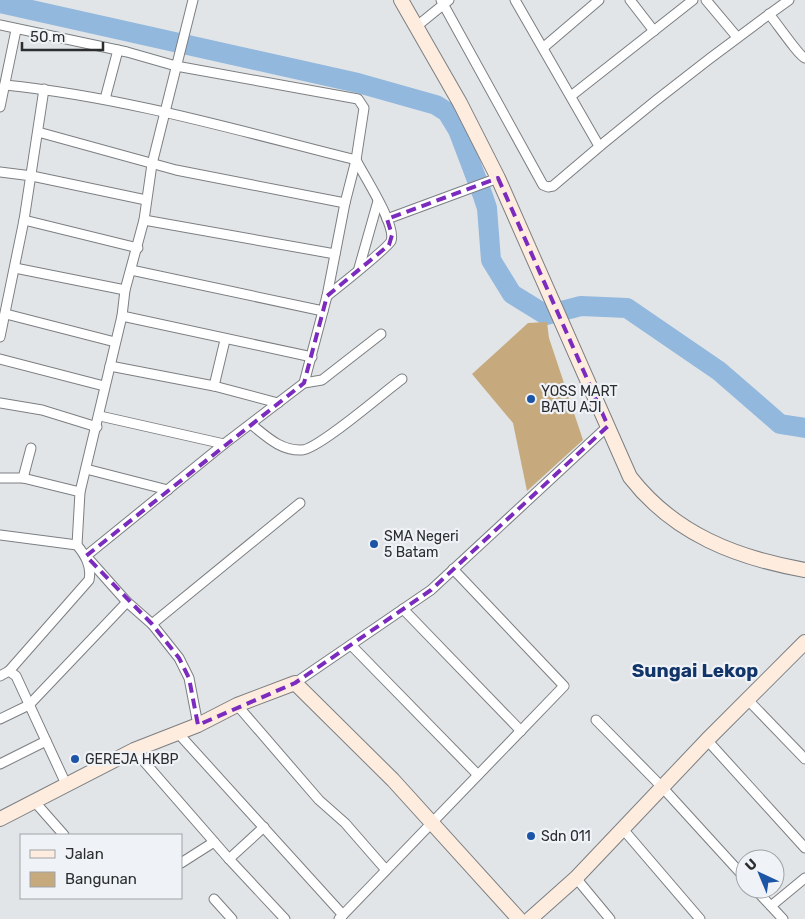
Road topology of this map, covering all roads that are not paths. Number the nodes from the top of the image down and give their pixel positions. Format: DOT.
graph roads {
  1 [pos="193,0"];
  2 [pos="401,0"];
  3 [pos="515,0"];
  4 [pos="599,0"];
  5 [pos="630,0"];
  6 [pos="693,0"];
  7 [pos="706,0"];
  8 [pos="789,0"];
  9 [pos="445,2"];
  10 [pos="770,14"];
  11 [pos="0,25"];
  12 [pos="418,26"];
  13 [pos="16,30"];
  14 [pos="654,31"];
  15 [pos="737,37"];
  16 [pos="544,47"];
  17 [pos="118,50"];
  18 [pos="805,58"];
  19 [pos="177,62"];
  20 [pos="5,85"];
  21 [pos="44,89"];
  22 [pos="571,96"];
  23 [pos="105,99"];
  24 [pos="0,107"];
  25 [pos="165,112"];
  26 [pos="38,132"];
  27 [pos="599,146"];
  28 [pos="356,160"];
  29 [pos="152,164"];
  30 [pos="0,172"];
  31 [pos="32,176"];
  32 [pos="493,179"];
  33 [pos="146,200"];
  34 [pos="378,201"];
  35 [pos="345,203"];
  36 [pos="387,219"];
  37 [pos="24,220"];
  38 [pos="144,220"];
  39 [pos="138,248"];
  40 [pos="335,254"];
  41 [pos="14,268"];
  42 [pos="359,268"];
  43 [pos="131,270"];
  44 [pos="126,290"];
  45 [pos="328,296"];
  46 [pos="323,311"];
  47 [pos="6,314"];
  48 [pos="122,316"];
  49 [pos="381,334"];
  50 [pos="0,336"];
  51 [pos="225,340"];
  52 [pos="115,342"];
  53 [pos="312,357"];
  54 [pos="0,358"];
  55 [pos="110,366"];
  56 [pos="402,379"];
  57 [pos="304,383"];
  58 [pos="104,386"];
  59 [pos="214,386"];
  60 [pos="0,403"];
  61 [pos="278,403"];
  62 [pos="100,416"];
  63 [pos="252,425"];
  64 [pos="608,426"];
  65 [pos="97,427"];
  66 [pos="224,444"];
  67 [pos="31,448"];
  68 [pos="86,469"];
  69 [pos="0,478"];
  70 [pos="23,478"];
  71 [pos="168,490"];
  72 [pos="80,492"];
  73 [pos="300,503"];
  74 [pos="0,534"];
  75 [pos="77,545"];
  76 [pos="86,556"];
  77 [pos="453,569"];
  78 [pos="805,570"];
  79 [pos="127,602"];
  80 [pos="403,609"];
  81 [pos="152,624"];
  82 [pos="805,642"];
  83 [pos="351,645"];
  84 [pos="9,671"];
  85 [pos="0,676"];
  86 [pos="295,684"];
  87 [pos="747,699"];
  88 [pos="29,705"];
  89 [pos="237,705"];
  90 [pos="0,719"];
  91 [pos="596,720"];
  92 [pos="198,725"];
  93 [pos="521,731"];
  94 [pos="177,732"];
  95 [pos="707,740"];
  96 [pos="46,741"];
  97 [pos="134,750"];
  98 [pos="805,759"];
  99 [pos="0,764"];
  100 [pos="478,775"];
  101 [pos="66,784"];
  102 [pos="662,787"];
  103 [pos="34,800"];
  104 [pos="0,819"];
  105 [pos="432,822"];
  106 [pos="264,827"];
  107 [pos="622,828"];
  108 [pos="63,834"];
  109 [pos="214,842"];
  110 [pos="805,848"];
  111 [pos="228,859"];
  112 [pos="182,862"];
  113 [pos="735,867"];
  114 [pos="386,870"];
  115 [pos="576,878"];
  116 [pos="805,878"];
  117 [pos="214,899"];
  118 [pos="764,899"];
  119 [pos="771,906"];
  120 [pos="341,917"];
  121 [pos="232,919"];
  122 [pos="285,919"];
  123 [pos="519,919"];
  124 [pos="530,919"];
  125 [pos="610,919"];
  126 [pos="700,919"];
  127 [pos="783,919"];
  1 -- 19 [label="street"];
  2 -- 12 [label="street"];
  3 -- 16 [label="street"];
  4 -- 16 [label="street"];
  5 -- 14 [label="street"];
  6 -- 14 [label="street"];
  7 -- 15 [label="street"];
  8 -- 10 [label="street"];
  9 -- 12 [label="street"];
  9 -- 27 [label="street"];
  10 -- 15 [label="street"];
  10 -- 18 [label="street"];
  11 -- 13 [label="street"];
  12 -- 32 [label="street"];
  13 -- 17 [label="street"];
  13 -- 20 [label="street"];
  14 -- 22 [label="street"];
  15 -- 27 [label="street"];
  16 -- 22 [label="street"];
  17 -- 19 [label="street"];
  17 -- 23 [label="street"];
  19 -- 25 [label="street"];
  19 -- 28 [label="street"];
  20 -- 21 [label="street"];
  20 -- 24 [label="street"];
  21 -- 23 [label="street"];
  21 -- 26 [label="street"];
  22 -- 27 [label="street"];
  23 -- 25 [label="street"];
  25 -- 28 [label="street"];
  25 -- 29 [label="street"];
  26 -- 29 [label="street"];
  26 -- 31 [label="street"];
  28 -- 34 [label="street"];
  28 -- 35 [label="street"];
  29 -- 33 [label="street"];
  29 -- 35 [label="street"];
  30 -- 31 [label="street"];
  31 -- 33 [label="street"];
  31 -- 37 [label="street"];
  32 -- 36 [label="street"];
  32 -- 64 [label="street"];
  33 -- 38 [label="street"];
  34 -- 36 [label="street"];
  34 -- 42 [label="street"];
  35 -- 40 [label="street"];
  36 -- 42 [label="street"];
  37 -- 39 [label="street"];
  37 -- 41 [label="street"];
  38 -- 39 [label="street"];
  38 -- 40 [label="street"];
  39 -- 43 [label="street"];
  40 -- 45 [label="street"];
  41 -- 44 [label="street"];
  41 -- 47 [label="street"];
  42 -- 45 [label="street"];
  43 -- 44 [label="street"];
  43 -- 46 [label="street"];
  44 -- 48 [label="street"];
  45 -- 46 [label="street"];
  46 -- 53 [label="street"];
  47 -- 50 [label="street"];
  47 -- 52 [label="street"];
  48 -- 51 [label="street"];
  48 -- 52 [label="street"];
  49 -- 57 [label="street"];
  51 -- 53 [label="street"];
  51 -- 59 [label="street"];
  52 -- 55 [label="street"];
  53 -- 57 [label="street"];
  54 -- 58 [label="street"];
  55 -- 58 [label="street"];
  55 -- 59 [label="street"];
  56 -- 63 [label="street"];
  57 -- 61 [label="street"];
  58 -- 62 [label="street"];
  59 -- 61 [label="street"];
  60 -- 65 [label="street"];
  61 -- 63 [label="street"];
  62 -- 65 [label="street"];
  62 -- 66 [label="street"];
  63 -- 66 [label="street"];
  64 -- 77 [label="street"];
  64 -- 78 [label="street"];
  65 -- 68 [label="street"];
  66 -- 71 [label="street"];
  67 -- 70 [label="street"];
  68 -- 71 [label="street"];
  68 -- 72 [label="street"];
  69 -- 70 [label="street"];
  70 -- 72 [label="street"];
  71 -- 76 [label="street"];
  72 -- 75 [label="street"];
  73 -- 81 [label="street"];
  74 -- 75 [label="street"];
  75 -- 76 [label="street"];
  76 -- 79 [label="street"];
  76 -- 84 [label="street"];
  77 -- 80 [label="street"];
  77 -- 93 [label="street"];
  79 -- 81 [label="street"];
  79 -- 88 [label="street"];
  80 -- 83 [label="street"];
  80 -- 93 [label="street"];
  81 -- 92 [label="street"];
  82 -- 87 [label="street"];
  83 -- 86 [label="street"];
  83 -- 100 [label="street"];
  84 -- 85 [label="street"];
  84 -- 88 [label="street"];
  86 -- 89 [label="street"];
  86 -- 105 [label="street"];
  87 -- 95 [label="street"];
  87 -- 98 [label="street"];
  88 -- 90 [label="street"];
  88 -- 96 [label="street"];
  89 -- 92 [label="street"];
  89 -- 114 [label="street"];
  91 -- 102 [label="street"];
  92 -- 94 [label="street"];
  93 -- 100 [label="street"];
  94 -- 97 [label="street"];
  94 -- 106 [label="street"];
  95 -- 102 [label="street"];
  95 -- 110 [label="street"];
  96 -- 99 [label="street"];
  96 -- 101 [label="street"];
  97 -- 101 [label="street"];
  97 -- 109 [label="street"];
  100 -- 105 [label="street"];
  101 -- 103 [label="street"];
  102 -- 107 [label="street"];
  102 -- 113 [label="street"];
  103 -- 104 [label="street"];
  103 -- 108 [label="street"];
  105 -- 114 [label="street"];
  105 -- 123 [label="street"];
  106 -- 111 [label="street"];
  106 -- 120 [label="street"];
  107 -- 115 [label="street"];
  107 -- 126 [label="street"];
  109 -- 111 [label="street"];
  109 -- 112 [label="street"];
  111 -- 122 [label="street"];
  114 -- 120 [label="street"];
  115 -- 124 [label="street"];
  115 -- 125 [label="street"];
  116 -- 119 [label="street"];
  117 -- 121 [label="street"];
  118 -- 119 [label="street"];
  119 -- 127 [label="street"];
}
